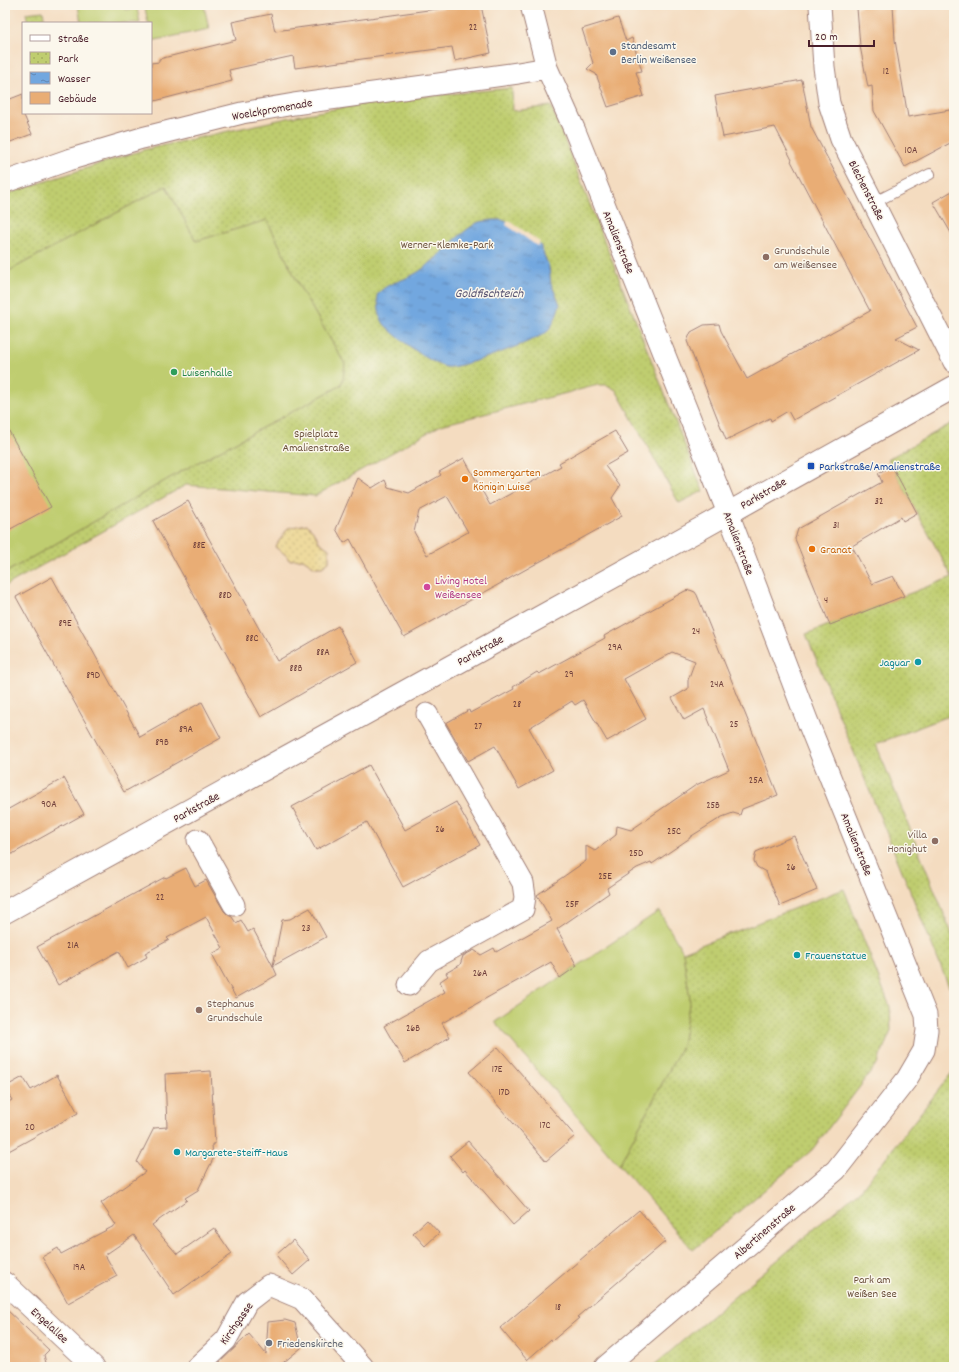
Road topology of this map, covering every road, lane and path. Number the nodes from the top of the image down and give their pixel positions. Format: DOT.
graph roads {
  1 [pos="531,5"];
  2 [pos="820,5"];
  3 [pos="547,68"];
  4 [pos="930,174"];
  5 [pos="5,182"];
  6 [pos="874,203"];
  7 [pos="954,362"];
  8 [pos="954,387"];
  9 [pos="728,513"];
  10 [pos="427,714"];
  11 [pos="198,840"];
  12 [pos="234,905"];
  13 [pos="5,912"];
  14 [pos="409,985"];
  15 [pos="907,1079"];
  16 [pos="5,1283"];
  17 [pos="94,1367"];
  18 [pos="197,1367"];
  19 [pos="363,1367"];
  20 [pos="605,1367"];
  1 -- 3 [label="street, Amalienstraße"];
  2 -- 6 [label="street, Blechenstraße"];
  3 -- 5 [label="street, Woelckpromenade"];
  3 -- 9 [label="street, Amalienstraße"];
  4 -- 6 [label="lane"];
  6 -- 7 [label="street, Blechenstraße"];
  8 -- 9 [label="street, Parkstraße"];
  9 -- 13 [label="street, Parkstraße"];
  9 -- 15 [label="street, Amalienstraße"];
  10 -- 14 [label="street"];
  11 -- 12 [label="street"];
  15 -- 20 [label="street, Albertinenstraße"];
  16 -- 17 [label="street, Engelallee"];
  18 -- 19 [label="street, Kirchgasse"];
}
